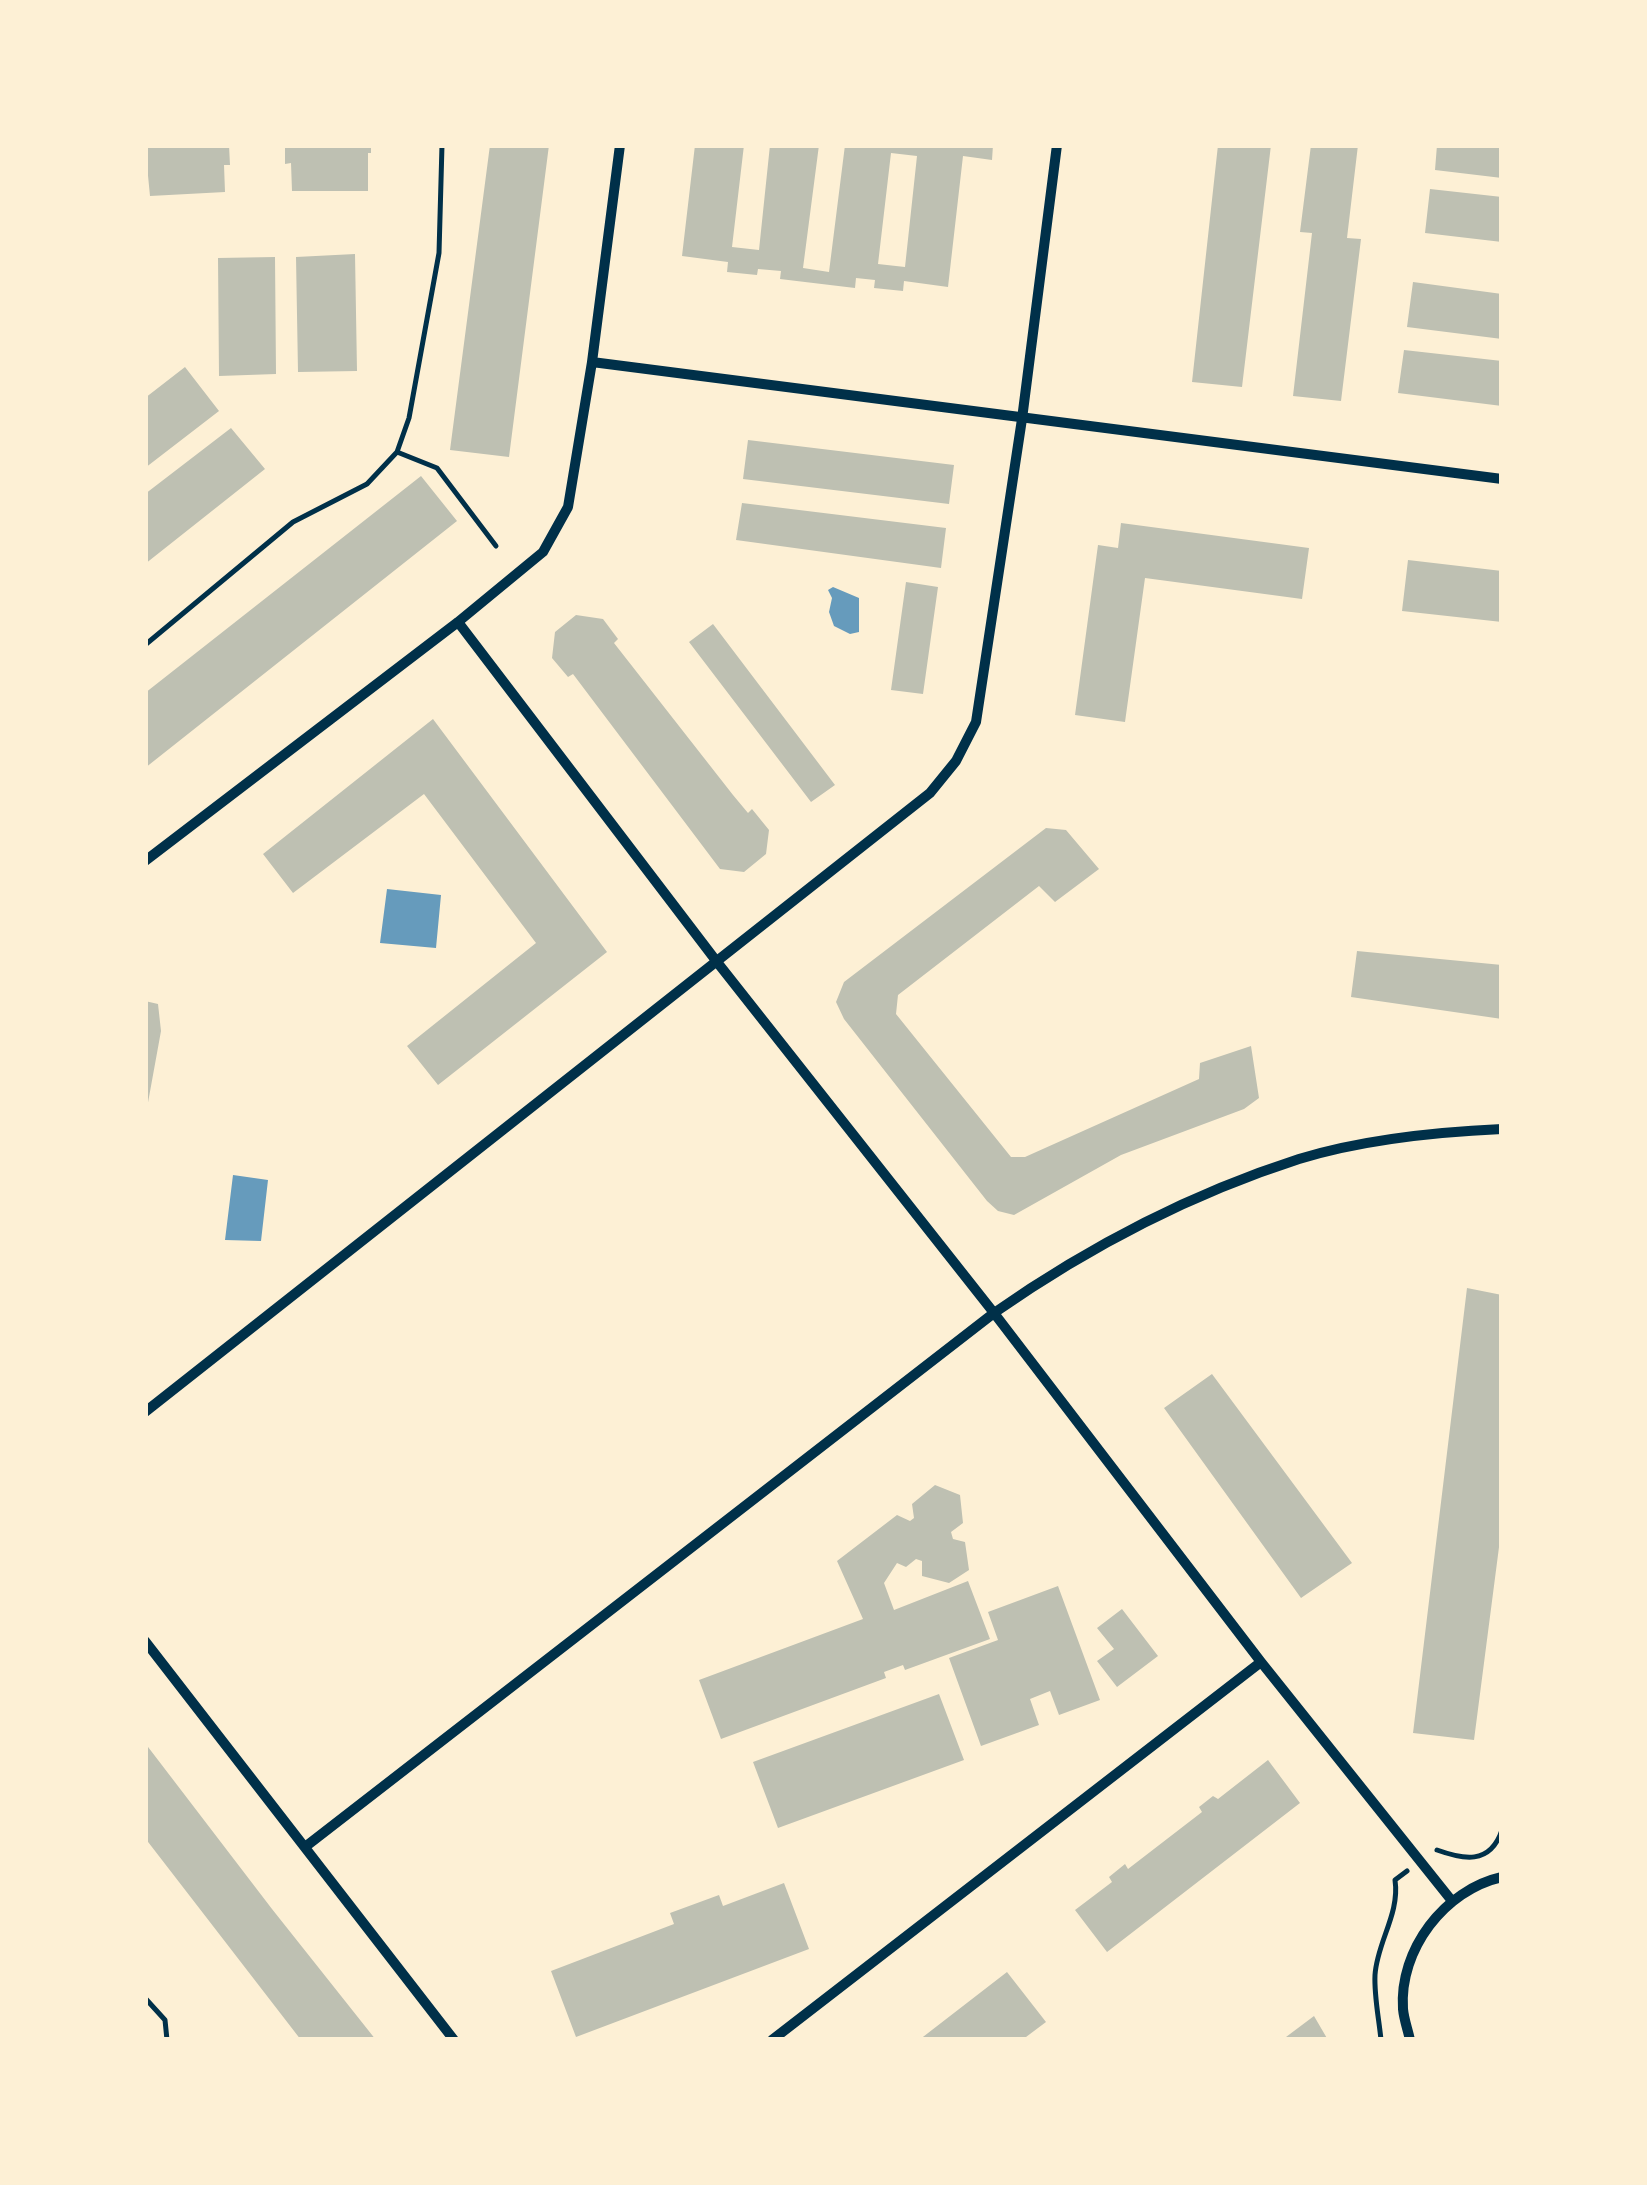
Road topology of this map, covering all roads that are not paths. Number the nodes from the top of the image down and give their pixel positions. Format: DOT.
graph roads {
  1 [pos="620,145"];
  2 [pos="1057,145"];
  3 [pos="592,362"];
  4 [pos="1022,419"];
  5 [pos="1502,479"];
  6 [pos="458,622"];
  7 [pos="145,861"];
  8 [pos="717,962"];
  9 [pos="1502,1129"];
  10 [pos="994,1313"];
  11 [pos="145,1412"];
  12 [pos="145,1641"];
  13 [pos="1261,1662"];
  14 [pos="305,1848"];
  15 [pos="1502,1878"];
  16 [pos="1452,1900"];
  17 [pos="454,2040"];
  18 [pos="772,2040"];
  19 [pos="1410,2040"];
  1 -- 3 [label="street"];
  2 -- 4 [label="street"];
  3 -- 4 [label="street"];
  3 -- 6 [label="street"];
  4 -- 5 [label="street"];
  4 -- 8 [label="street"];
  6 -- 7 [label="street"];
  6 -- 8 [label="street"];
  8 -- 10 [label="street"];
  8 -- 11 [label="street"];
  9 -- 10 [label="street"];
  10 -- 13 [label="street"];
  10 -- 14 [label="street"];
  12 -- 14 [label="street"];
  13 -- 16 [label="street"];
  13 -- 18 [label="street"];
  14 -- 17 [label="street"];
  15 -- 16 [label="street"];
  16 -- 19 [label="street"];
}
